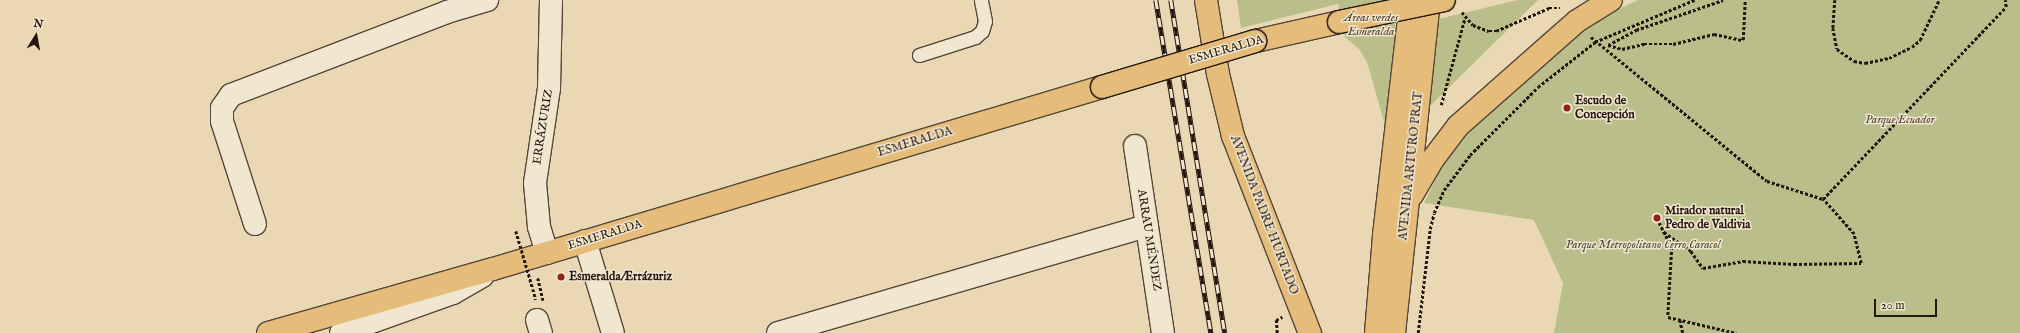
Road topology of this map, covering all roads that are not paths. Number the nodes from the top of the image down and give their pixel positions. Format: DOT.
graph roads {
  1 [pos="487,0"];
  2 [pos="551,0"];
  3 [pos="981,0"];
  4 [pos="1206,0"];
  5 [pos="1411,0"];
  6 [pos="1429,0"];
  7 [pos="1611,0"];
  8 [pos="1452,5"];
  9 [pos="919,55"];
  10 [pos="1135,146"];
  11 [pos="1407,205"];
  12 [pos="255,224"];
  13 [pos="1147,226"];
  14 [pos="585,241"];
  15 [pos="546,253"];
  16 [pos="493,269"];
  17 [pos="268,333"];
  18 [pos="341,333"];
  19 [pos="613,333"];
  20 [pos="778,333"];
  21 [pos="1163,333"];
  22 [pos="1310,333"];
  23 [pos="1376,333"];
  24 [pos="1394,333"];
  1 -- 12 [label="street"];
  2 -- 15 [label="street, ERRÁZURIZ"];
  3 -- 9 [label="lane"];
  4 -- 22 [label="main road, AVENIDA PADRE HURTADO"];
  5 -- 23 [label="main road, AVENIDA ARTURO PRAT"];
  6 -- 11 [label="main road, AVENIDA ARTURO PRAT"];
  7 -- 11 [label="main road"];
  8 -- 14 [label="main road, ESMERALDA, bridge"];
  10 -- 13 [label="street, ARRAU MÉNDEZ"];
  11 -- 24 [label="main road, AVENIDA ARTURO PRAT"];
  13 -- 20 [label="street"];
  13 -- 21 [label="street, ARRAU MÉNDEZ"];
  14 -- 15 [label="main road, ESMERALDA"];
  14 -- 19 [label="street"];
  15 -- 16 [label="main road, ESMERALDA"];
  16 -- 17 [label="main road, ESMERALDA"];
  16 -- 18 [label="street, ESMERALDA"];
}
